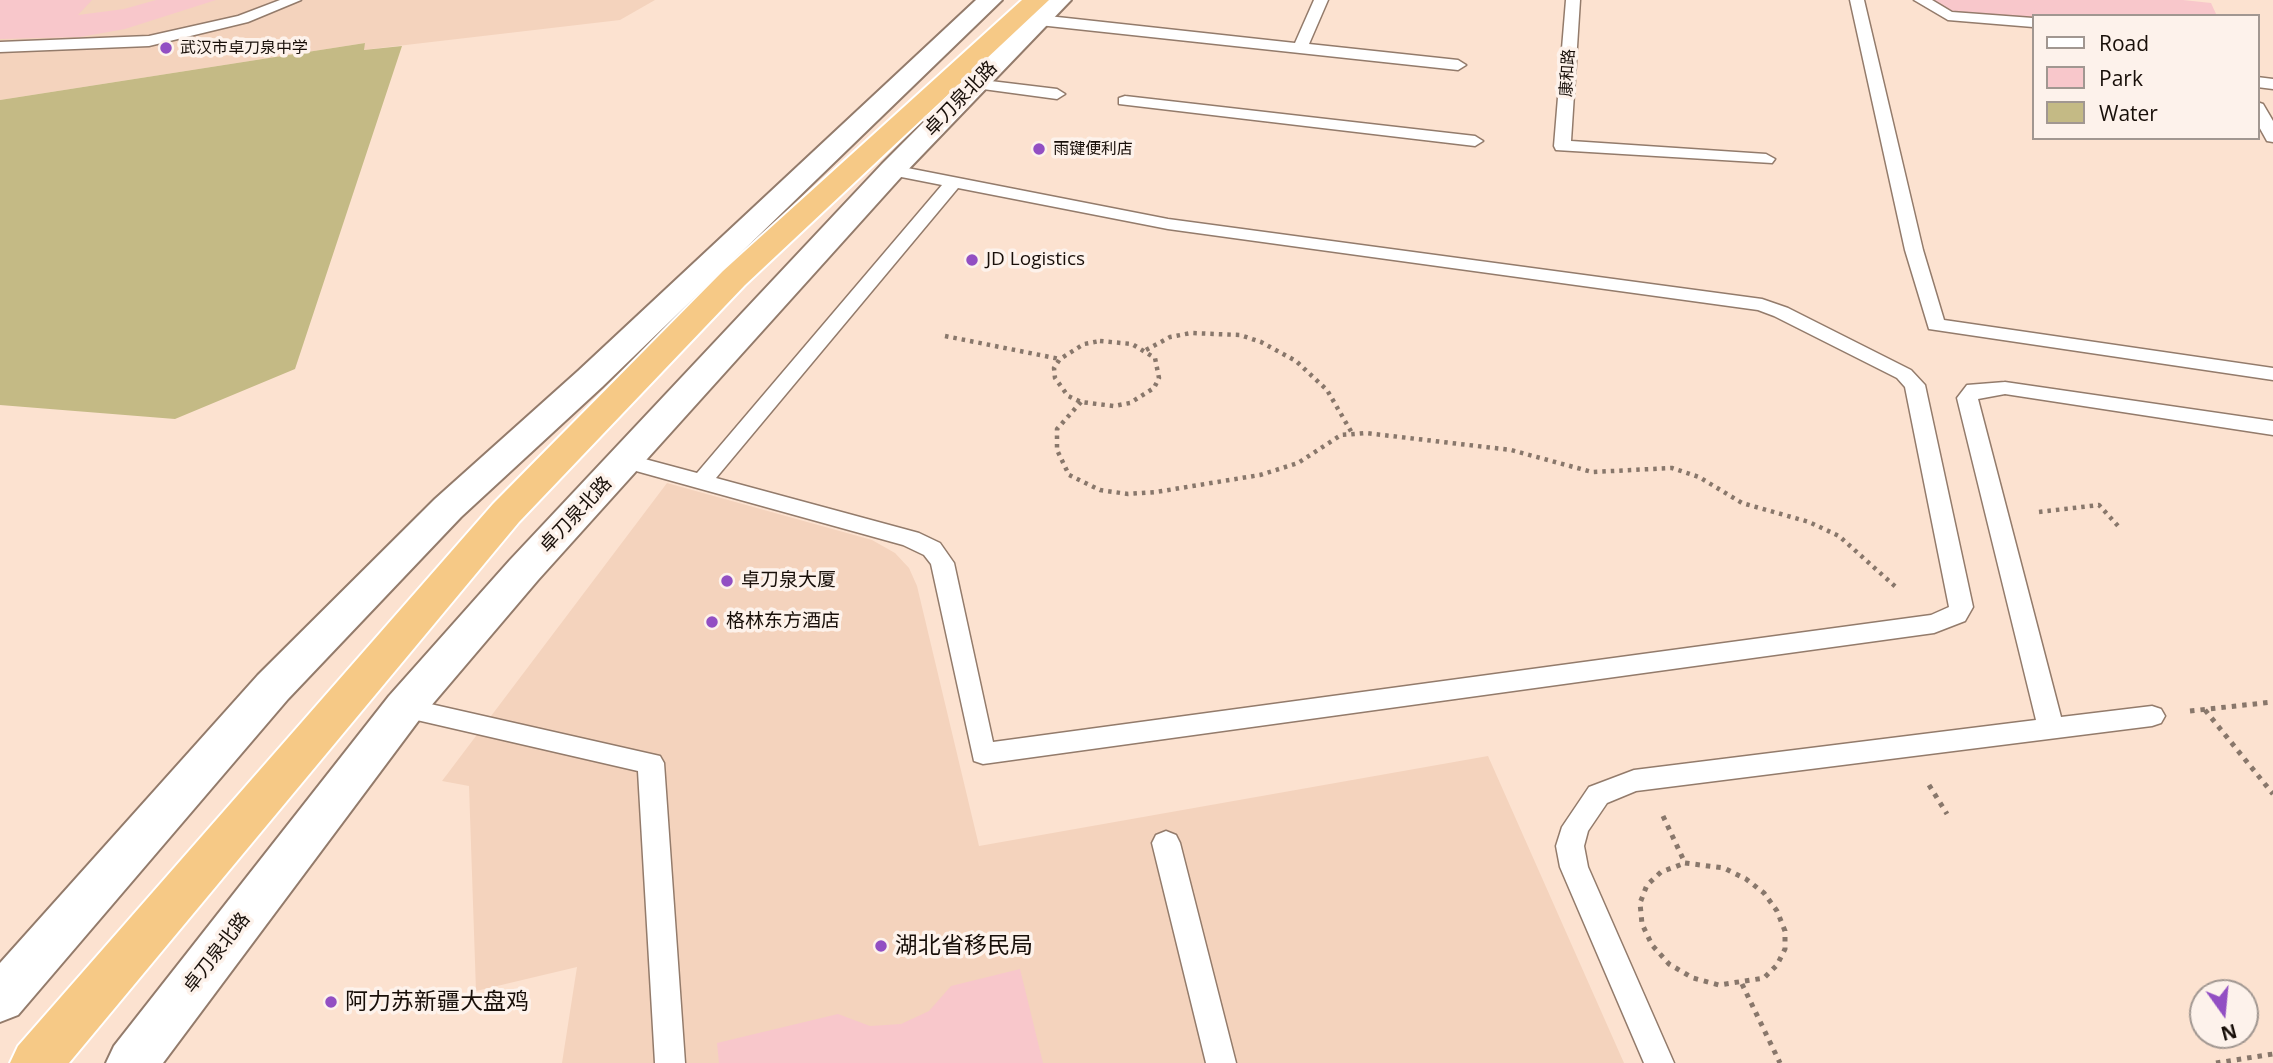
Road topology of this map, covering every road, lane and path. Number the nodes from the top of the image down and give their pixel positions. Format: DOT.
graph roads {
  1 [pos="293,0"];
  2 [pos="990,0"];
  3 [pos="1321,0"];
  4 [pos="1573,0"];
  5 [pos="1857,0"];
  6 [pos="1922,0"];
  7 [pos="1045,7"];
  8 [pos="2032,23"];
  9 [pos="0,47"];
  10 [pos="1300,48"];
  11 [pos="1458,65"];
  12 [pos="974,84"];
  13 [pos="1057,94"];
  14 [pos="1125,101"];
  15 [pos="2259,111"];
  16 [pos="2273,137"];
  17 [pos="1475,141"];
  18 [pos="1766,159"];
  19 [pos="892,170"];
  20 [pos="954,182"];
  21 [pos="945,336"];
  22 [pos="1146,350"];
  23 [pos="1060,359"];
  24 [pos="2273,373"];
  25 [pos="1081,402"];
  26 [pos="2273,428"];
  27 [pos="1352,433"];
  28 [pos="626,461"];
  29 [pos="701,482"];
  30 [pos="1996,517"];
  31 [pos="2119,527"];
  32 [pos="1934,624"];
  33 [pos="2273,702"];
  34 [pos="404,708"];
  35 [pos="2205,709"];
  36 [pos="2152,716"];
  37 [pos="2051,728"];
  38 [pos="1646,780"];
  39 [pos="2273,794"];
  40 [pos="1166,843"];
  41 [pos="1685,863"];
  42 [pos="1742,984"];
  43 [pos="0,999"];
  44 [pos="2273,1054"];
  45 [pos="36,1063"];
  46 [pos="132,1063"];
  47 [pos="670,1063"];
  48 [pos="1221,1063"];
  49 [pos="1659,1063"];
  50 [pos="1780,1063"];
  51 [pos="2216,1063"];
  1 -- 9 [label="lane"];
  2 -- 43 [label="street"];
  3 -- 10 [label="lane"];
  4 -- 18 [label="lane, 康和路"];
  5 -- 24 [label="lane"];
  6 -- 8 [label="lane"];
  7 -- 10 [label="lane"];
  7 -- 12 [label="street, 卓刀泉北路"];
  7 -- 45 [label="highway"];
  10 -- 11 [label="lane"];
  12 -- 13 [label="lane"];
  12 -- 19 [label="street, 卓刀泉北路"];
  14 -- 17 [label="lane"];
  15 -- 16 [label="lane"];
  19 -- 20 [label="lane"];
  19 -- 28 [label="street, 卓刀泉北路"];
  20 -- 29 [label="lane"];
  20 -- 32 [label="lane"];
  21 -- 23 [label="path"];
  22 -- 23 [label="path"];
  22 -- 25 [label="path"];
  22 -- 27 [label="path"];
  23 -- 25 [label="path"];
  25 -- 27 [label="path"];
  26 -- 30 [label="lane"];
  27 -- 32 [label="path"];
  28 -- 29 [label="lane"];
  28 -- 34 [label="street, 卓刀泉北路"];
  29 -- 32 [label="lane"];
  30 -- 31 [label="path"];
  30 -- 37 [label="lane"];
  33 -- 35 [label="path"];
  34 -- 46 [label="street, 卓刀泉北路"];
  34 -- 47 [label="lane"];
  35 -- 36 [label="path"];
  35 -- 39 [label="path"];
  36 -- 37 [label="lane"];
  37 -- 38 [label="lane"];
  38 -- 41 [label="path"];
  38 -- 49 [label="lane"];
  40 -- 48 [label="lane"];
  41 -- 42 [label="path"];
  41 -- 42 [label="path"];
  42 -- 50 [label="path"];
  44 -- 51 [label="path"];
}
